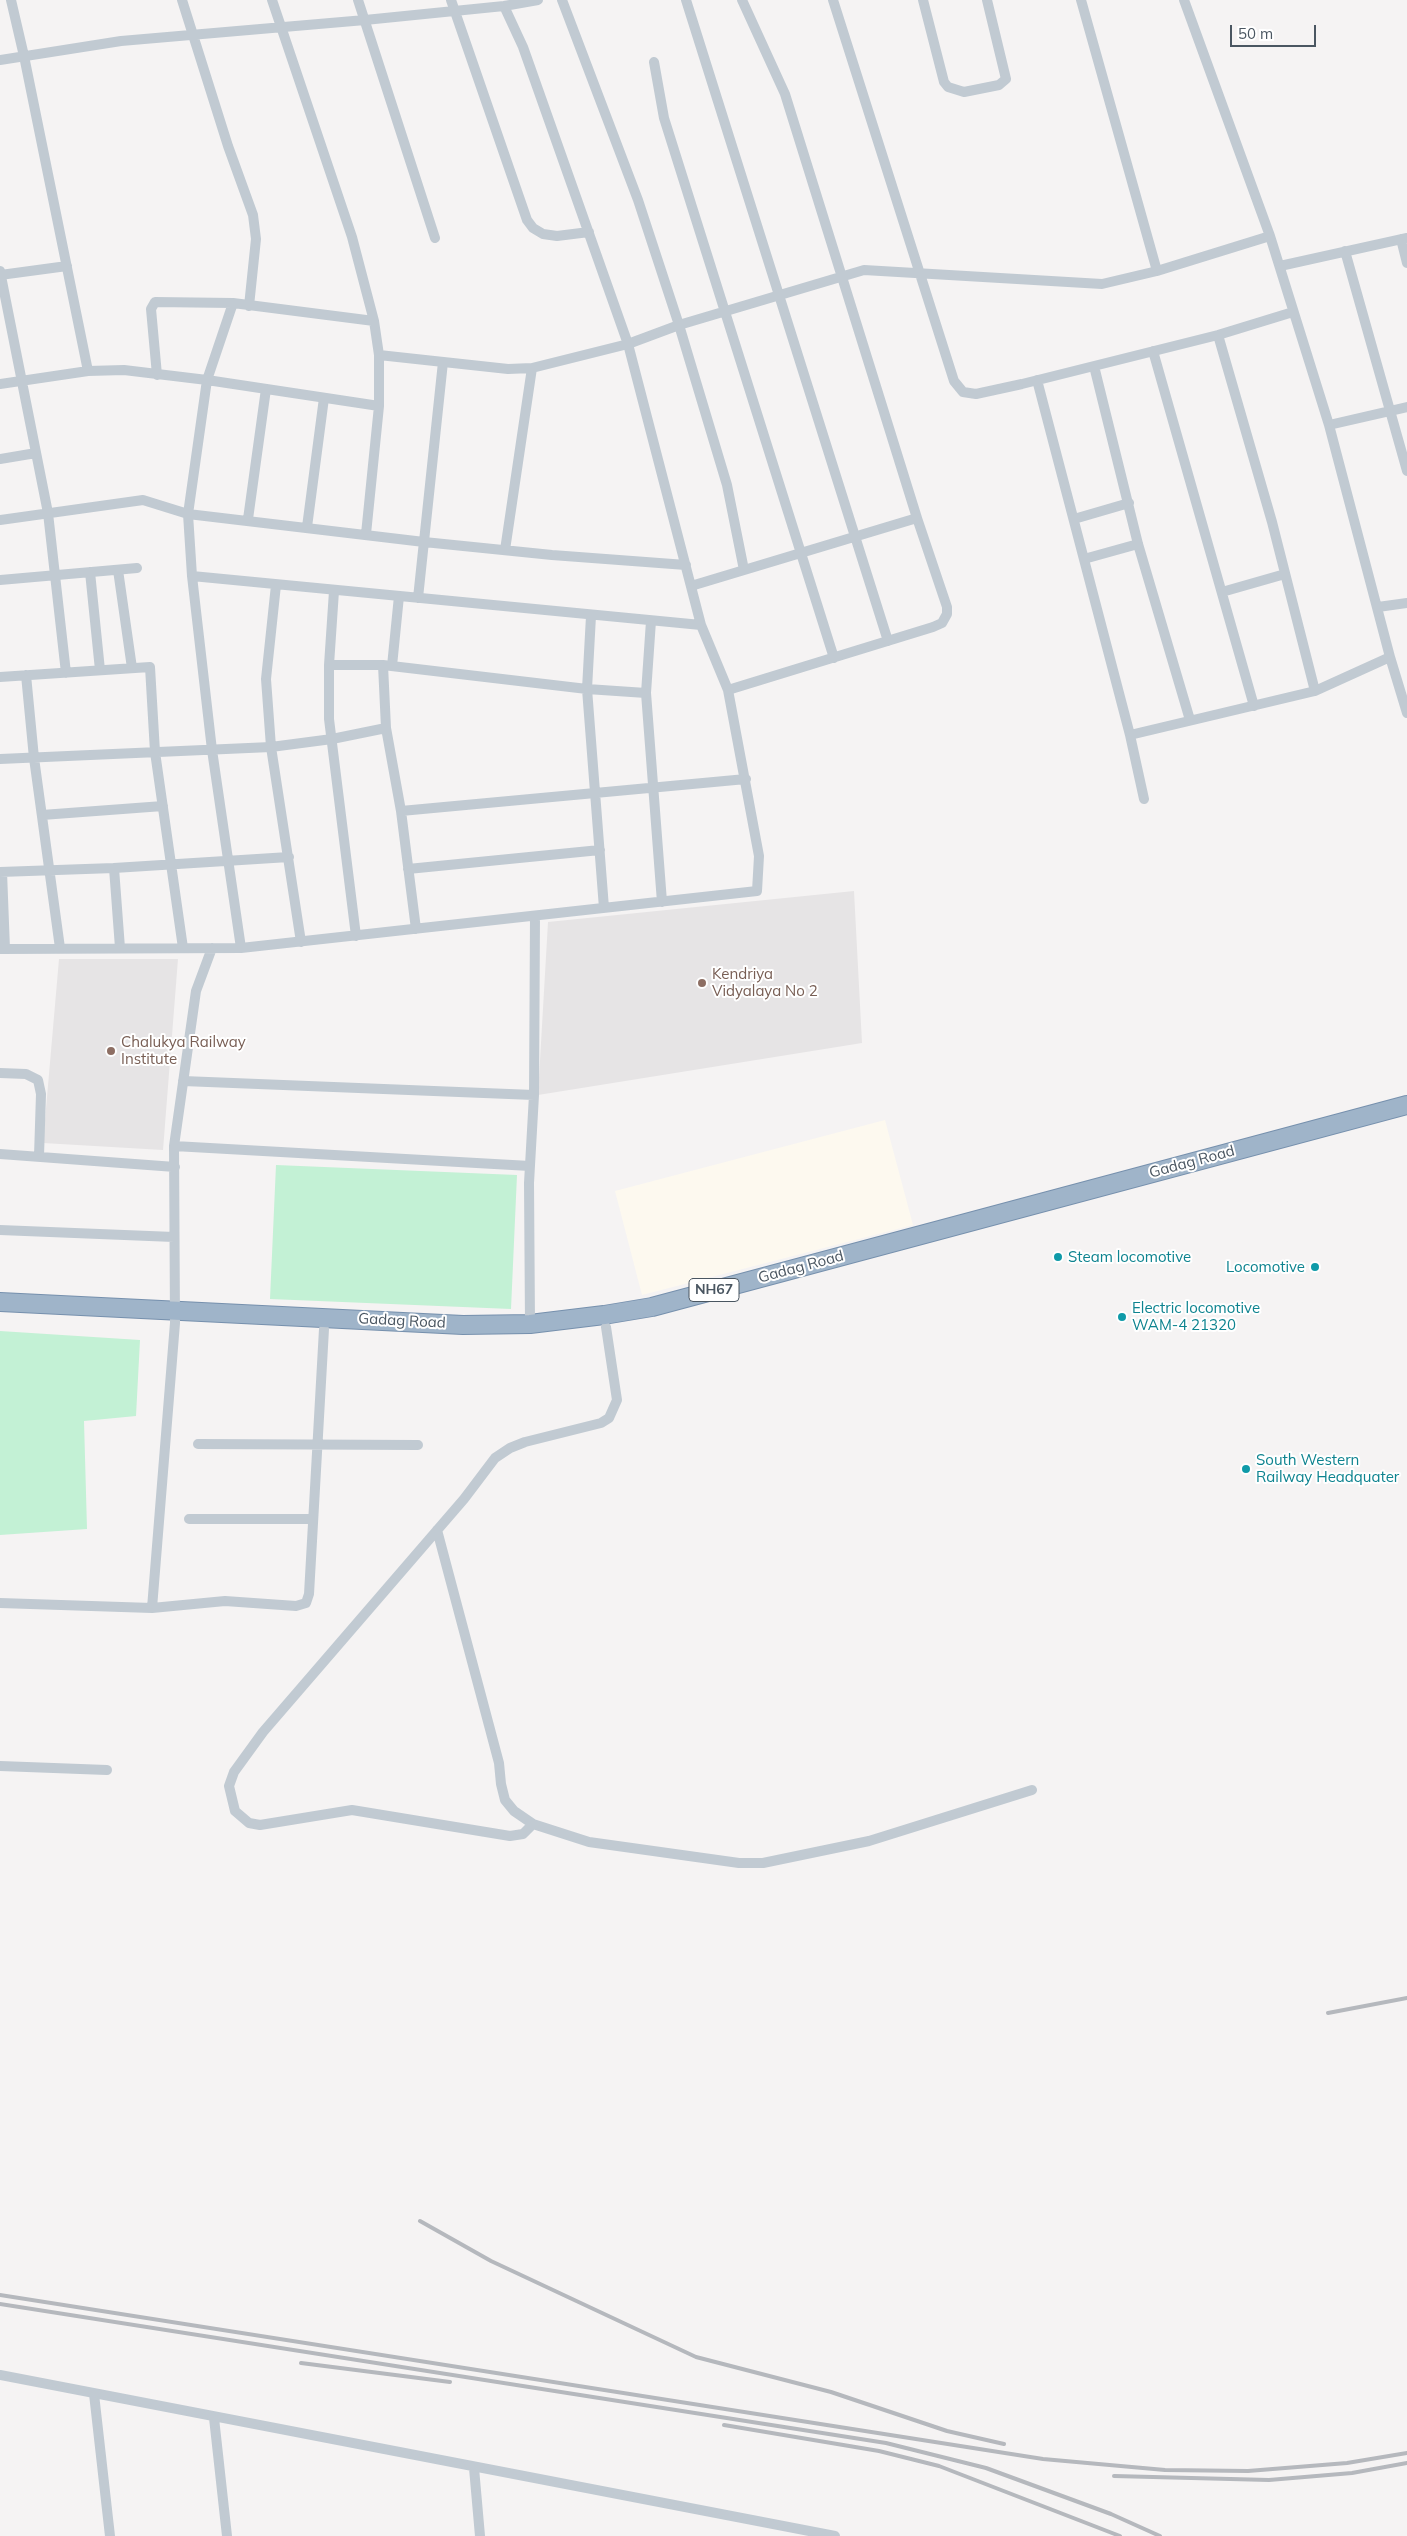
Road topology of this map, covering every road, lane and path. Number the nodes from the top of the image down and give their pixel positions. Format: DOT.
graph roads {
  1 [pos="11,0"];
  2 [pos="182,0"];
  3 [pos="272,0"];
  4 [pos="358,0"];
  5 [pos="452,0"];
  6 [pos="538,0"];
  7 [pos="562,0"];
  8 [pos="686,0"];
  9 [pos="742,0"];
  10 [pos="833,0"];
  11 [pos="923,0"];
  12 [pos="986,0"];
  13 [pos="1081,0"];
  14 [pos="1184,0"];
  15 [pos="510,4"];
  16 [pos="455,11"];
  17 [pos="365,20"];
  18 [pos="280,26"];
  19 [pos="194,36"];
  20 [pos="24,56"];
  21 [pos="0,60"];
  22 [pos="654,62"];
  23 [pos="589,232"];
  24 [pos="1270,236"];
  25 [pos="434,238"];
  26 [pos="1404,238"];
  27 [pos="1345,251"];
  28 [pos="1407,263"];
  29 [pos="67,266"];
  30 [pos="1280,266"];
  31 [pos="1157,270"];
  32 [pos="0,271"];
  33 [pos="918,272"];
  34 [pos="0,275"];
  35 [pos="841,276"];
  36 [pos="779,294"];
  37 [pos="233,303"];
  38 [pos="249,306"];
  39 [pos="725,311"];
  40 [pos="1294,312"];
  41 [pos="374,321"];
  42 [pos="679,325"];
  43 [pos="1218,335"];
  44 [pos="628,344"];
  45 [pos="1153,351"];
  46 [pos="379,355"];
  47 [pos="444,362"];
  48 [pos="1094,366"];
  49 [pos="532,368"];
  50 [pos="88,372"];
  51 [pos="157,375"];
  52 [pos="22,380"];
  53 [pos="207,380"];
  54 [pos="1037,380"];
  55 [pos="0,384"];
  56 [pos="266,389"];
  57 [pos="324,398"];
  58 [pos="379,406"];
  59 [pos="1407,407"];
  60 [pos="1390,411"];
  61 [pos="1329,425"];
  62 [pos="36,454"];
  63 [pos="0,459"];
  64 [pos="1407,471"];
  65 [pos="1129,503"];
  66 [pos="48,513"];
  67 [pos="188,514"];
  68 [pos="917,518"];
  69 [pos="248,519"];
  70 [pos="1074,519"];
  71 [pos="0,520"];
  72 [pos="307,527"];
  73 [pos="366,534"];
  74 [pos="856,537"];
  75 [pos="424,542"];
  76 [pos="1138,544"];
  77 [pos="506,550"];
  78 [pos="801,553"];
  79 [pos="1084,559"];
  80 [pos="686,565"];
  81 [pos="137,568"];
  82 [pos="118,570"];
  83 [pos="744,570"];
  84 [pos="90,572"];
  85 [pos="56,574"];
  86 [pos="1285,574"];
  87 [pos="192,576"];
  88 [pos="0,580"];
  89 [pos="276,585"];
  90 [pos="691,586"];
  91 [pos="334,591"];
  92 [pos="1222,592"];
  93 [pos="399,596"];
  94 [pos="418,598"];
  95 [pos="1407,603"];
  96 [pos="1378,607"];
  97 [pos="591,616"];
  98 [pos="651,621"];
  99 [pos="701,626"];
  100 [pos="888,641"];
  101 [pos="1390,657"];
  102 [pos="834,658"];
  103 [pos="329,665"];
  104 [pos="387,665"];
  105 [pos="132,668"];
  106 [pos="100,670"];
  107 [pos="66,673"];
  108 [pos="26,675"];
  109 [pos="0,677"];
  110 [pos="586,689"];
  111 [pos="728,690"];
  112 [pos="1315,691"];
  113 [pos="646,693"];
  114 [pos="1254,706"];
  115 [pos="1407,713"];
  116 [pos="1190,720"];
  117 [pos="386,728"];
  118 [pos="1130,735"];
  119 [pos="332,739"];
  120 [pos="271,747"];
  121 [pos="212,750"];
  122 [pos="155,752"];
  123 [pos="34,758"];
  124 [pos="0,759"];
  125 [pos="746,779"];
  126 [pos="655,789"];
  127 [pos="594,794"];
  128 [pos="1144,799"];
  129 [pos="163,806"];
  130 [pos="401,811"];
  131 [pos="42,815"];
  132 [pos="600,850"];
  133 [pos="289,857"];
  134 [pos="228,862"];
  135 [pos="172,865"];
  136 [pos="114,868"];
  137 [pos="408,869"];
  138 [pos="51,870"];
  139 [pos="1,872"];
  140 [pos="662,902"];
  141 [pos="604,908"];
  142 [pos="535,916"];
  143 [pos="416,929"];
  144 [pos="356,936"];
  145 [pos="301,942"];
  146 [pos="60,948"];
  147 [pos="120,948"];
  148 [pos="183,948"];
  149 [pos="212,948"];
  150 [pos="241,948"];
  151 [pos="2,949"];
  152 [pos="0,1073"];
  153 [pos="183,1081"];
  154 [pos="534,1095"];
  155 [pos="1407,1105"];
  156 [pos="1407,1117"];
  157 [pos="174,1146"];
  158 [pos="0,1154"];
  159 [pos="39,1156"];
  160 [pos="530,1166"];
  161 [pos="175,1167"];
  162 [pos="0,1230"];
  163 [pos="174,1238"];
  164 [pos="0,1302"];
  165 [pos="0,1314"];
  166 [pos="175,1317"];
  167 [pos="530,1324"];
  168 [pos="606,1327"];
  169 [pos="324,1329"];
  170 [pos="198,1444"];
  171 [pos="316,1445"];
  172 [pos="418,1445"];
  173 [pos="189,1518"];
  174 [pos="312,1519"];
  175 [pos="437,1530"];
  176 [pos="0,1603"];
  177 [pos="152,1608"];
  178 [pos="0,1766"];
  179 [pos="107,1770"];
  180 [pos="1032,1790"];
  181 [pos="533,1824"];
  182 [pos="0,2376"];
  183 [pos="94,2394"];
  184 [pos="214,2418"];
  185 [pos="474,2468"];
  186 [pos="110,2536"];
  187 [pos="218,2536"];
  188 [pos="227,2536"];
  189 [pos="480,2536"];
  190 [pos="835,2536"];
  1 -- 20 [label="street"];
  2 -- 19 [label="street"];
  3 -- 18 [label="street"];
  4 -- 17 [label="street"];
  5 -- 16 [label="street"];
  6 -- 15 [label="street"];
  7 -- 42 [label="street"];
  8 -- 36 [label="street"];
  9 -- 35 [label="street"];
  10 -- 33 [label="street"];
  11 -- 12 [label="street"];
  13 -- 31 [label="street"];
  14 -- 24 [label="street"];
  15 -- 16 [label="street"];
  15 -- 23 [label="street"];
  16 -- 17 [label="street"];
  16 -- 23 [label="street"];
  17 -- 18 [label="street"];
  17 -- 25 [label="street"];
  18 -- 19 [label="street"];
  18 -- 41 [label="street"];
  19 -- 20 [label="street"];
  19 -- 38 [label="street"];
  20 -- 21 [label="street"];
  20 -- 29 [label="street"];
  22 -- 39 [label="street"];
  23 -- 44 [label="street"];
  24 -- 30 [label="street"];
  24 -- 31 [label="street"];
  26 -- 27 [label="street"];
  26 -- 28 [label="street"];
  27 -- 30 [label="street"];
  27 -- 60 [label="street"];
  29 -- 34 [label="street"];
  29 -- 50 [label="street"];
  30 -- 40 [label="street"];
  31 -- 33 [label="street"];
  32 -- 34 [label="street"];
  33 -- 35 [label="street"];
  33 -- 54 [label="street"];
  34 -- 52 [label="street"];
  35 -- 36 [label="street"];
  35 -- 68 [label="street"];
  36 -- 39 [label="street"];
  36 -- 74 [label="street"];
  37 -- 38 [label="street"];
  37 -- 51 [label="street"];
  37 -- 53 [label="street"];
  38 -- 41 [label="street"];
  39 -- 42 [label="street"];
  39 -- 78 [label="street"];
  40 -- 43 [label="street"];
  40 -- 61 [label="street"];
  41 -- 46 [label="street"];
  42 -- 44 [label="street"];
  42 -- 83 [label="street"];
  43 -- 45 [label="street"];
  43 -- 86 [label="street"];
  44 -- 49 [label="street"];
  44 -- 80 [label="street"];
  45 -- 48 [label="street"];
  45 -- 92 [label="street"];
  46 -- 47 [label="street"];
  46 -- 58 [label="street"];
  47 -- 49 [label="street"];
  47 -- 75 [label="street"];
  48 -- 54 [label="street"];
  48 -- 65 [label="street"];
  49 -- 77 [label="street"];
  50 -- 51 [label="street"];
  50 -- 52 [label="street"];
  51 -- 53 [label="street"];
  52 -- 55 [label="street"];
  52 -- 62 [label="street"];
  53 -- 56 [label="street"];
  53 -- 67 [label="street"];
  54 -- 70 [label="street"];
  56 -- 57 [label="street"];
  56 -- 69 [label="street"];
  57 -- 58 [label="street"];
  57 -- 72 [label="street"];
  58 -- 73 [label="street"];
  59 -- 60 [label="street"];
  60 -- 61 [label="street"];
  60 -- 64 [label="street"];
  61 -- 96 [label="street"];
  62 -- 63 [label="street"];
  62 -- 66 [label="street"];
  65 -- 70 [label="street"];
  65 -- 76 [label="street"];
  66 -- 67 [label="street"];
  66 -- 71 [label="street"];
  66 -- 85 [label="street"];
  67 -- 69 [label="street"];
  67 -- 87 [label="street"];
  68 -- 74 [label="street"];
  68 -- 100 [label="street"];
  69 -- 72 [label="street"];
  70 -- 79 [label="street"];
  72 -- 73 [label="street"];
  73 -- 75 [label="street"];
  74 -- 78 [label="street"];
  74 -- 100 [label="street"];
  75 -- 77 [label="street"];
  75 -- 94 [label="street"];
  76 -- 79 [label="street"];
  76 -- 116 [label="street"];
  77 -- 80 [label="street"];
  78 -- 83 [label="street"];
  78 -- 102 [label="street"];
  79 -- 118 [label="street"];
  80 -- 90 [label="street"];
  81 -- 82 [label="street"];
  82 -- 84 [label="street"];
  82 -- 105 [label="street"];
  83 -- 90 [label="street"];
  84 -- 85 [label="street"];
  84 -- 106 [label="street"];
  85 -- 88 [label="street"];
  85 -- 107 [label="street"];
  86 -- 92 [label="street"];
  86 -- 112 [label="street"];
  87 -- 89 [label="street"];
  87 -- 121 [label="street"];
  89 -- 91 [label="street"];
  89 -- 120 [label="street"];
  90 -- 99 [label="street"];
  91 -- 93 [label="street"];
  91 -- 103 [label="street"];
  92 -- 114 [label="street"];
  93 -- 94 [label="street"];
  93 -- 104 [label="street"];
  94 -- 97 [label="street"];
  95 -- 96 [label="street"];
  96 -- 101 [label="street"];
  97 -- 98 [label="street"];
  97 -- 110 [label="street"];
  98 -- 99 [label="street"];
  98 -- 113 [label="street"];
  99 -- 111 [label="street"];
  100 -- 102 [label="street"];
  101 -- 112 [label="street"];
  101 -- 115 [label="street"];
  102 -- 111 [label="street"];
  103 -- 104 [label="street"];
  103 -- 119 [label="street"];
  104 -- 110 [label="street"];
  104 -- 117 [label="street"];
  105 -- 106 [label="street"];
  105 -- 122 [label="street"];
  106 -- 107 [label="street"];
  107 -- 108 [label="street"];
  108 -- 109 [label="street"];
  108 -- 123 [label="street"];
  110 -- 113 [label="street"];
  110 -- 127 [label="street"];
  111 -- 125 [label="street"];
  112 -- 114 [label="street"];
  113 -- 126 [label="street"];
  114 -- 116 [label="street"];
  116 -- 118 [label="street"];
  117 -- 119 [label="street"];
  117 -- 130 [label="street"];
  118 -- 128 [label="street"];
  119 -- 120 [label="street"];
  119 -- 144 [label="street"];
  120 -- 121 [label="street"];
  120 -- 133 [label="street"];
  121 -- 122 [label="street"];
  121 -- 134 [label="street"];
  122 -- 123 [label="street"];
  122 -- 129 [label="street"];
  123 -- 124 [label="street"];
  123 -- 131 [label="street"];
  125 -- 126 [label="street"];
  125 -- 140 [label="street"];
  126 -- 127 [label="street"];
  126 -- 140 [label="street"];
  127 -- 130 [label="street"];
  127 -- 132 [label="street"];
  129 -- 131 [label="street"];
  129 -- 135 [label="street"];
  130 -- 137 [label="street"];
  131 -- 138 [label="street"];
  132 -- 137 [label="street"];
  132 -- 141 [label="street"];
  133 -- 134 [label="street"];
  133 -- 145 [label="street"];
  134 -- 135 [label="street"];
  134 -- 150 [label="street"];
  135 -- 136 [label="street"];
  135 -- 148 [label="street"];
  136 -- 138 [label="street"];
  136 -- 147 [label="street"];
  137 -- 143 [label="street"];
  138 -- 139 [label="street"];
  138 -- 146 [label="street"];
  139 -- 151 [label="street"];
  140 -- 141 [label="street"];
  141 -- 142 [label="street"];
  142 -- 143 [label="street"];
  142 -- 154 [label="street"];
  143 -- 144 [label="street"];
  144 -- 145 [label="street"];
  145 -- 150 [label="street"];
  146 -- 147 [label="street"];
  146 -- 151 [label="street"];
  147 -- 148 [label="street"];
  148 -- 149 [label="street"];
  149 -- 150 [label="street"];
  149 -- 153 [label="street"];
  152 -- 159 [label="street"];
  153 -- 154 [label="street"];
  153 -- 157 [label="street"];
  154 -- 160 [label="street"];
  155 -- 167 [label="highway, Gadag Road / NH67"];
  156 -- 168 [label="highway, Gadag Road / NH67"];
  157 -- 160 [label="street"];
  157 -- 161 [label="street"];
  158 -- 159 [label="street"];
  159 -- 161 [label="street"];
  160 -- 167 [label="street"];
  161 -- 163 [label="street"];
  162 -- 163 [label="street"];
  163 -- 166 [label="street"];
  164 -- 166 [label="highway, Gadag Road / NH67"];
  165 -- 166 [label="highway, Gadag Road / NH67"];
  166 -- 167 [label="highway, Gadag Road / NH67"];
  166 -- 169 [label="highway, Gadag Road / NH67"];
  166 -- 177 [label="street"];
  168 -- 169 [label="highway, Gadag Road / NH67"];
  168 -- 175 [label="street"];
  169 -- 171 [label="street"];
  170 -- 171 [label="street"];
  171 -- 172 [label="street"];
  171 -- 174 [label="street"];
  173 -- 174 [label="street"];
  174 -- 177 [label="street"];
  175 -- 181 [label="street"];
  175 -- 181 [label="street"];
  176 -- 177 [label="street"];
  178 -- 179 [label="street"];
  180 -- 181 [label="street"];
  182 -- 183 [label="street"];
  183 -- 184 [label="street"];
  183 -- 186 [label="street"];
  184 -- 185 [label="street"];
  184 -- 188 [label="street"];
  185 -- 189 [label="street"];
  185 -- 190 [label="street"];
  187 -- 188 [label="street"];
}
